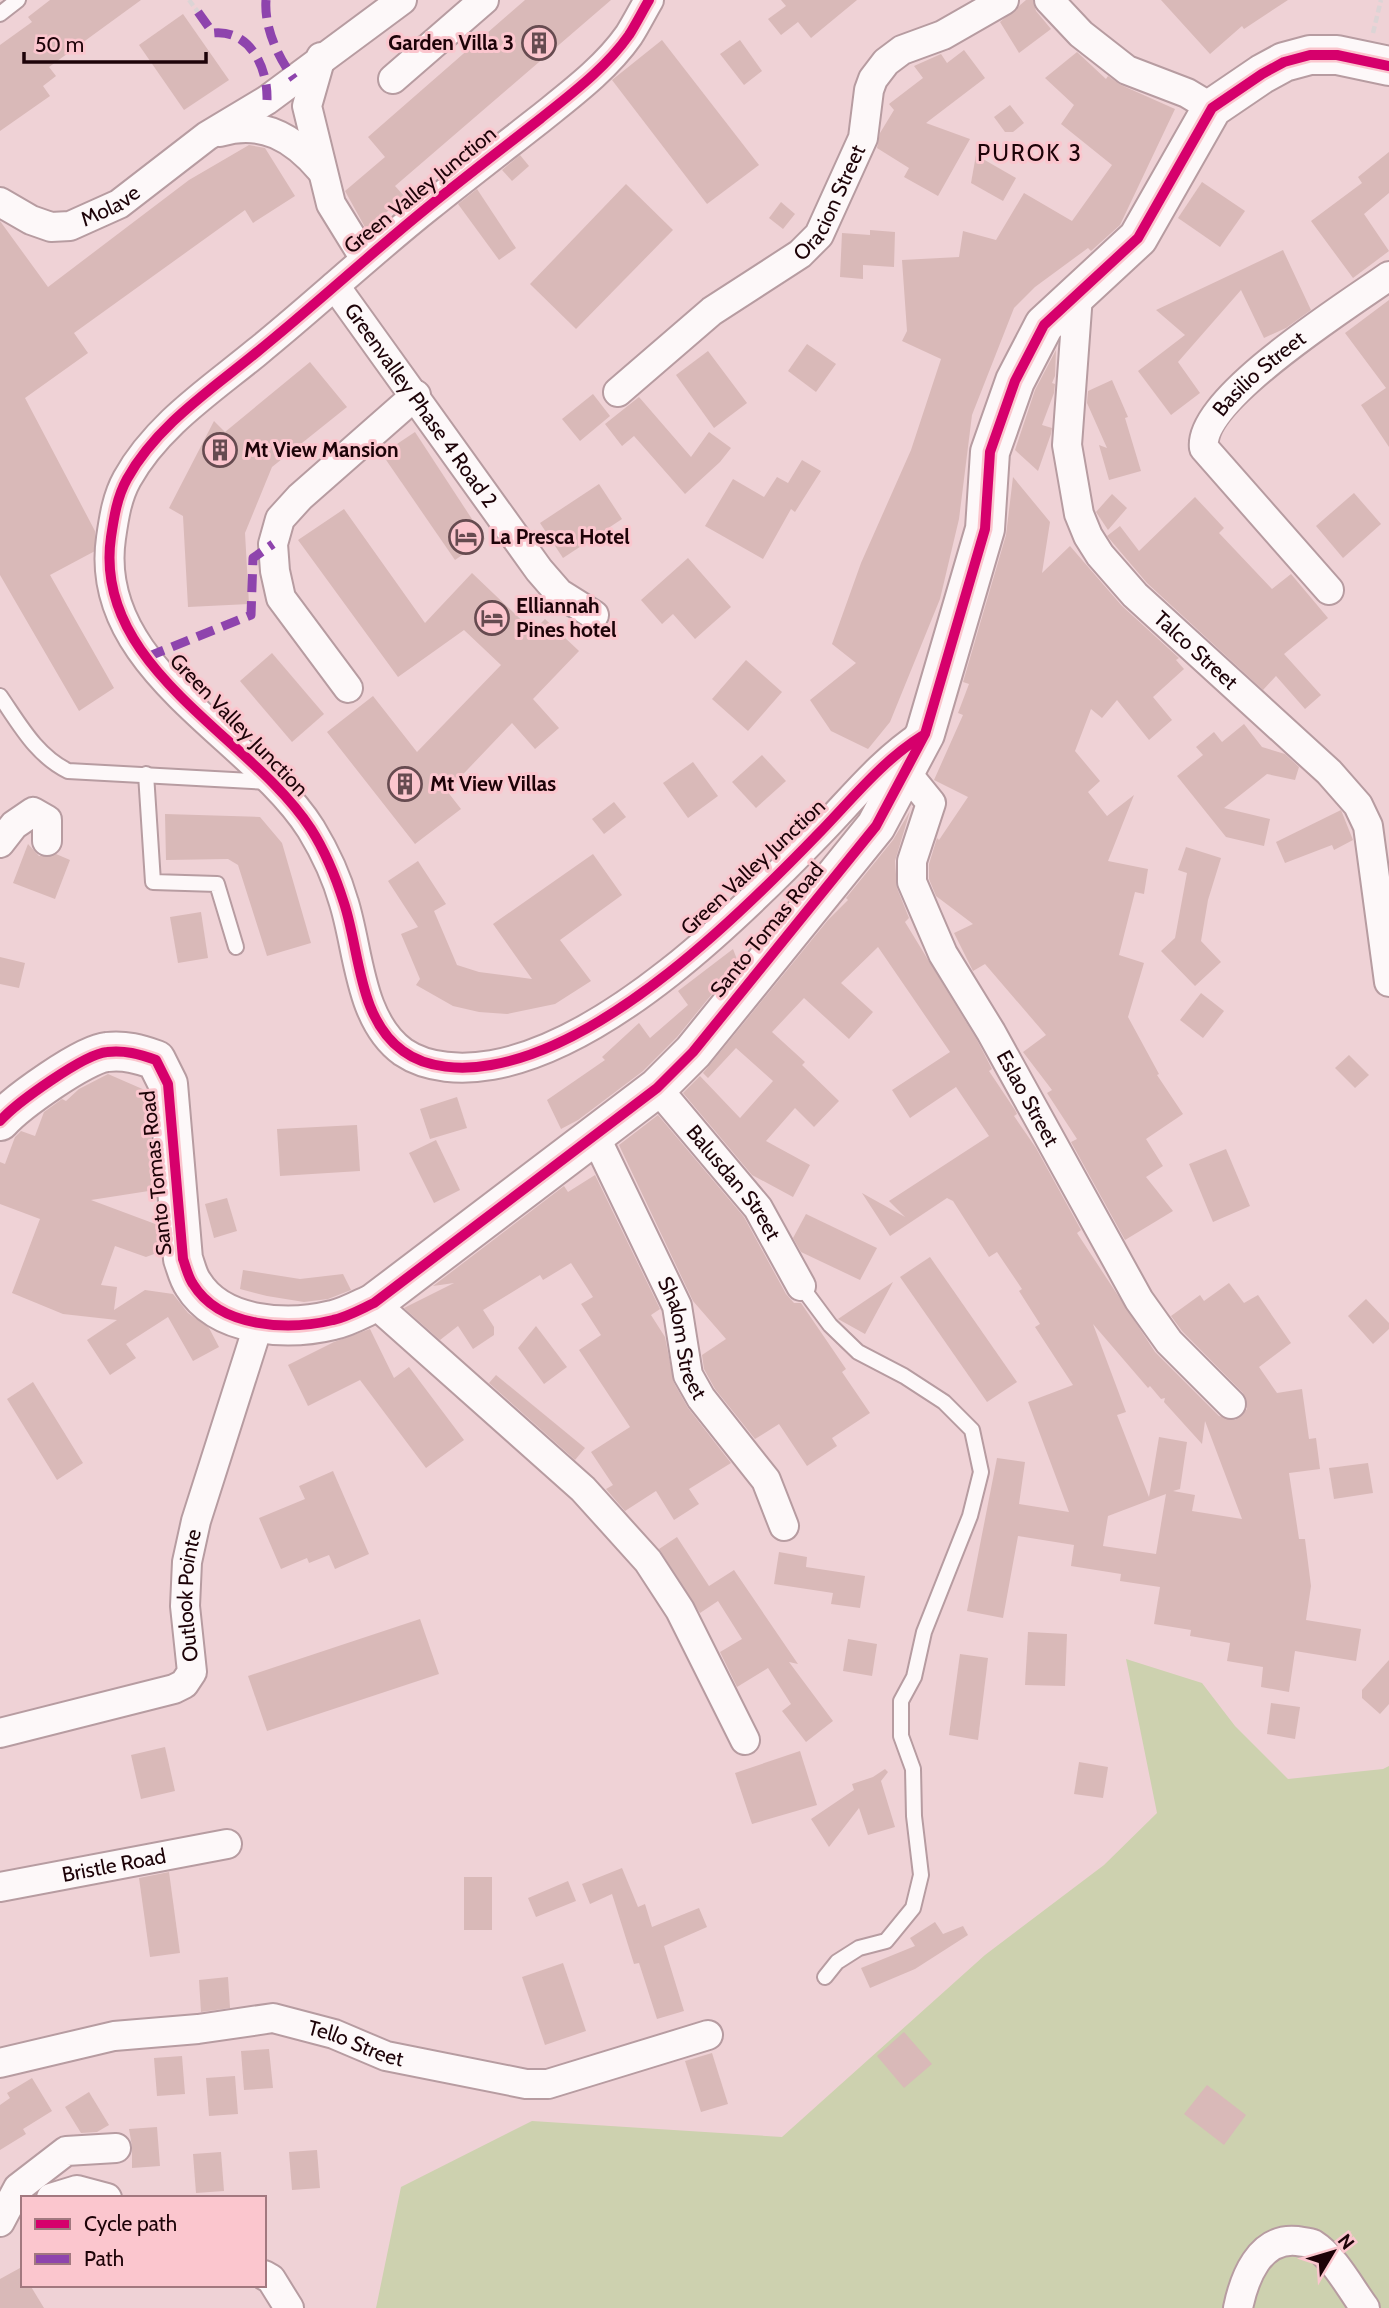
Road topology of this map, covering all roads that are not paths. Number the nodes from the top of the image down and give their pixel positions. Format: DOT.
graph roads {
  1 [pos="18,0"];
  2 [pos="402,0"];
  3 [pos="484,0"];
  4 [pos="649,0"];
  5 [pos="1004,0"];
  6 [pos="1049,0"];
  7 [pos="0,14"];
  8 [pos="321,57"];
  9 [pos="1389,66"];
  10 [pos="393,79"];
  11 [pos="1212,108"];
  12 [pos="207,136"];
  13 [pos="324,173"];
  14 [pos="0,202"];
  15 [pos="365,259"];
  16 [pos="1389,276"];
  17 [pos="335,285"];
  18 [pos="1078,295"];
  19 [pos="618,393"];
  20 [pos="416,395"];
  21 [pos="1329,590"];
  22 [pos="594,615"];
  23 [pos="348,688"];
  24 [pos="0,696"];
  25 [pos="925,734"];
  26 [pos="905,771"];
  27 [pos="146,774"];
  28 [pos="270,782"];
  29 [pos="47,841"];
  30 [pos="0,843"];
  31 [pos="236,947"];
  32 [pos="1389,982"];
  33 [pos="657,1088"];
  34 [pos="0,1121"];
  35 [pos="596,1138"];
  36 [pos="801,1286"];
  37 [pos="374,1303"];
  38 [pos="258,1324"];
  39 [pos="1231,1404"];
  40 [pos="784,1526"];
  41 [pos="0,1733"];
  42 [pos="745,1740"];
  43 [pos="228,1844"];
  44 [pos="0,1887"];
  45 [pos="825,1977"];
  46 [pos="708,2035"];
  47 [pos="0,2063"];
  48 [pos="116,2148"];
  49 [pos="58,2196"];
  50 [pos="100,2196"];
  51 [pos="21,2216"];
  52 [pos="0,2222"];
  53 [pos="0,2229"];
  54 [pos="266,2276"];
  55 [pos="289,2308"];
  56 [pos="1238,2308"];
  57 [pos="1365,2308"];
  1 -- 7 [label="lane"];
  2 -- 8 [label="street, Molave"];
  3 -- 10 [label="street"];
  4 -- 15 [label="street, Green Valley Junction"];
  5 -- 19 [label="street, Oracion Street"];
  6 -- 11 [label="street"];
  8 -- 12 [label="street, Molave"];
  8 -- 13 [label="street"];
  9 -- 11 [label="street, Santo Tomas Road"];
  11 -- 18 [label="street, Santo Tomas Road"];
  12 -- 13 [label="street, Molave"];
  12 -- 14 [label="street, Molave"];
  13 -- 15 [label="street"];
  15 -- 17 [label="street, Green Valley Junction"];
  16 -- 21 [label="street, Basilio Street"];
  17 -- 20 [label="street, Greenvalley Phase 4 Road 2"];
  17 -- 28 [label="street, Green Valley Junction"];
  18 -- 25 [label="street, Santo Tomas Road"];
  18 -- 32 [label="street, Talco Street"];
  20 -- 22 [label="street, Greenvalley Phase 4 Road 2"];
  20 -- 23 [label="street"];
  24 -- 27 [label="lane"];
  25 -- 26 [label="street, Santo Tomas Road"];
  25 -- 28 [label="street, Green Valley Junction"];
  26 -- 33 [label="street, Santo Tomas Road"];
  26 -- 39 [label="street, Eslao Street"];
  27 -- 28 [label="lane"];
  27 -- 31 [label="lane"];
  29 -- 30 [label="street"];
  33 -- 35 [label="street, Santo Tomas Road"];
  33 -- 36 [label="street, Balusdan Street"];
  34 -- 38 [label="street, Santo Tomas Road"];
  35 -- 37 [label="street, Santo Tomas Road"];
  35 -- 40 [label="street, Shalom Street"];
  36 -- 45 [label="lane"];
  37 -- 38 [label="street, Santo Tomas Road"];
  37 -- 42 [label="street"];
  38 -- 41 [label="street, Outlook Pointe"];
  43 -- 44 [label="street, Bristle Road"];
  46 -- 47 [label="street, Tello Street"];
  48 -- 52 [label="street"];
  49 -- 50 [label="street"];
  51 -- 53 [label="street"];
  54 -- 55 [label="street"];
  56 -- 57 [label="street"];
}
